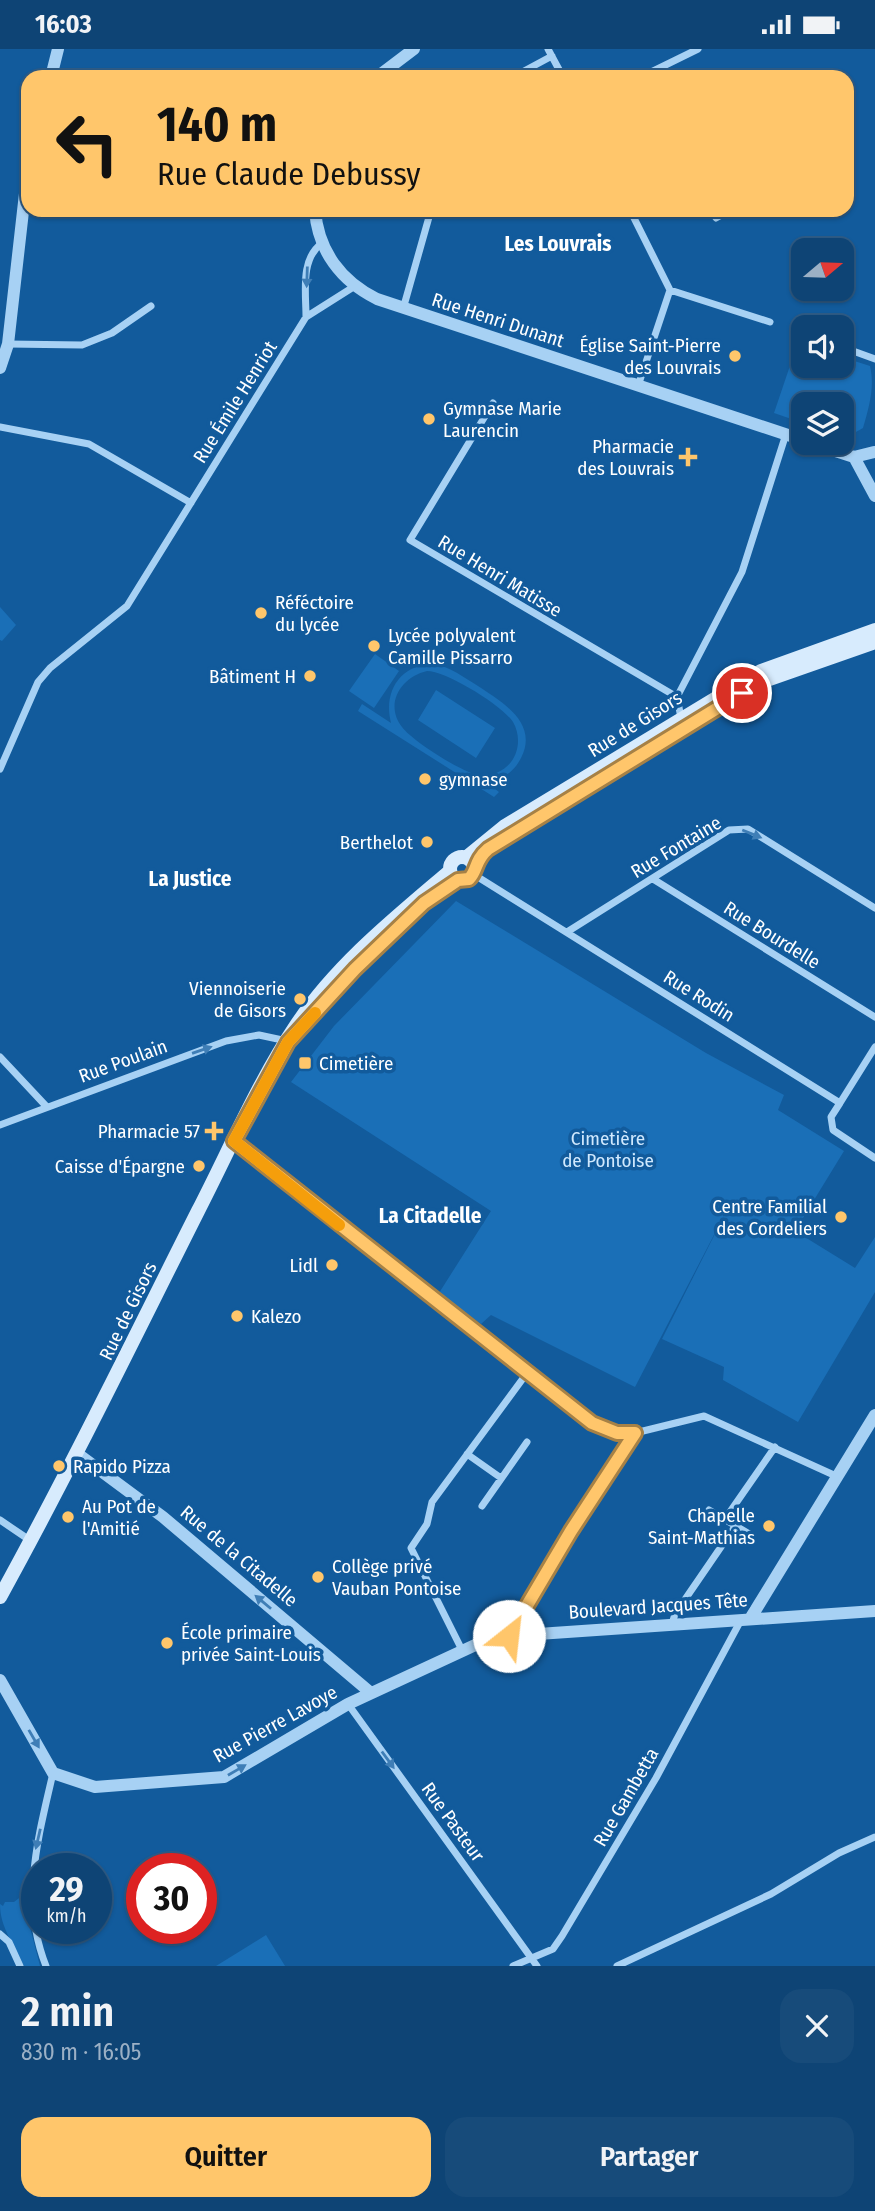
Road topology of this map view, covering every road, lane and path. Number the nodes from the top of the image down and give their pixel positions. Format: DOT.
graph roads {
  1 [pos="58,49"];
  2 [pos="414,49"];
  3 [pos="698,49"];
  4 [pos="550,53"];
  5 [pos="53,70"];
  6 [pos="386,70"];
  7 [pos="524,70"];
  8 [pos="558,70"];
  9 [pos="655,70"];
  10 [pos="22,217"];
  11 [pos="316,217"];
  12 [pos="429,217"];
  13 [pos="634,217"];
  14 [pos="322,243"];
  15 [pos="355,286"];
  16 [pos="670,290"];
  17 [pos="151,306"];
  18 [pos="403,309"];
  19 [pos="306,317"];
  20 [pos="770,321"];
  21 [pos="8,344"];
  22 [pos="854,351"];
  23 [pos="875,359"];
  24 [pos="0,368"];
  25 [pos="638,387"];
  26 [pos="493,403"];
  27 [pos="0,427"];
  28 [pos="786,434"];
  29 [pos="791,436"];
  30 [pos="875,451"];
  31 [pos="848,455"];
  32 [pos="854,457"];
  33 [pos="875,496"];
  34 [pos="191,503"];
  35 [pos="875,630"];
  36 [pos="875,642"];
  37 [pos="677,697"];
  38 [pos="681,718"];
  39 [pos="0,769"];
  40 [pos="472,862"];
  41 [pos="454,876"];
  42 [pos="653,879"];
  43 [pos="875,908"];
  44 [pos="567,932"];
  45 [pos="875,1017"];
  46 [pos="288,1042"];
  47 [pos="875,1047"];
  48 [pos="0,1057"];
  49 [pos="839,1103"];
  50 [pos="46,1106"];
  51 [pos="0,1125"];
  52 [pos="234,1141"];
  53 [pos="875,1158"];
  54 [pos="527,1373"];
  55 [pos="875,1415"];
  56 [pos="635,1433"];
  57 [pos="527,1442"];
  58 [pos="775,1447"];
  59 [pos="78,1454"];
  60 [pos="467,1454"];
  61 [pos="836,1476"];
  62 [pos="501,1478"];
  63 [pos="482,1506"];
  64 [pos="709,1510"];
  65 [pos="725,1519"];
  66 [pos="0,1520"];
  67 [pos="736,1525"];
  68 [pos="751,1535"];
  69 [pos="31,1541"];
  70 [pos="0,1597"];
  71 [pos="875,1611"];
  72 [pos="746,1619"];
  73 [pos="672,1624"];
  74 [pos="509,1636"];
  75 [pos="462,1650"];
  76 [pos="0,1680"];
  77 [pos="371,1693"];
  78 [pos="348,1705"];
  79 [pos="53,1773"];
  80 [pos="875,1836"];
  81 [pos="0,1934"];
  82 [pos="531,1958"];
  83 [pos="20,1966"];
  84 [pos="46,1966"];
  85 [pos="513,1966"];
  86 [pos="537,1966"];
  87 [pos="617,1966"];
  1 -- 5 [label="street"];
  2 -- 6 [label="street"];
  3 -- 9 [label="street"];
  4 -- 7 [label="street"];
  4 -- 8 [label="street"];
  10 -- 21 [label="street"];
  11 -- 14 [label="street"];
  12 -- 18 [label="street"];
  13 -- 16 [label="street"];
  14 -- 15 [label="street, Rue Henri Dunant"];
  14 -- 19 [label="street, Rue Émile Henriot, one-way"];
  15 -- 18 [label="street, Rue Henri Dunant"];
  15 -- 19 [label="street, Rue Émile Henriot"];
  16 -- 20 [label="street"];
  16 -- 25 [label="street"];
  17 -- 21 [label="street"];
  18 -- 25 [label="street, Rue Henri Dunant"];
  19 -- 34 [label="street, Rue Émile Henriot"];
  21 -- 24 [label="street"];
  22 -- 23 [label="street"];
  25 -- 28 [label="street, Rue Henri Dunant"];
  26 -- 37 [label="street, Rue Henri Matisse"];
  27 -- 34 [label="street"];
  28 -- 29 [label="street, Rue Henri Dunant"];
  28 -- 37 [label="street"];
  30 -- 32 [label="street"];
  31 -- 32 [label="street"];
  32 -- 33 [label="street"];
  34 -- 39 [label="street, Rue Émile Henriot"];
  35 -- 38 [label="main road, Rue de Gisors"];
  36 -- 40 [label="main road, Rue de Gisors"];
  37 -- 38 [label="street"];
  38 -- 40 [label="main road, Rue de Gisors"];
  40 -- 41 [label="main road"];
  40 -- 41 [label="main road"];
  40 -- 44 [label="street, Rue Rodin"];
  41 -- 46 [label="main road, Rue de Gisors"];
  42 -- 43 [label="street, Rue Fontaine, one-way"];
  42 -- 44 [label="street, Rue Fontaine"];
  42 -- 45 [label="street, Rue Bourdelle"];
  44 -- 49 [label="street, Rue Rodin"];
  50 -- 46 [label="street, Rue Poulain, one-way"];
  46 -- 52 [label="main road, Rue de Gisors"];
  47 -- 49 [label="street"];
  48 -- 50 [label="street"];
  49 -- 53 [label="street"];
  50 -- 51 [label="street, Rue Poulain"];
  52 -- 54 [label="street"];
  52 -- 59 [label="main road, Rue de Gisors"];
  54 -- 56 [label="street"];
  54 -- 60 [label="street"];
  55 -- 61 [label="street"];
  56 -- 58 [label="street"];
  56 -- 74 [label="street"];
  57 -- 62 [label="street"];
  58 -- 61 [label="street"];
  58 -- 65 [label="street"];
  59 -- 69 [label="main road, Rue de Gisors"];
  77 -- 59 [label="street, Rue de la Citadelle, one-way"];
  60 -- 62 [label="street"];
  60 -- 75 [label="street"];
  61 -- 72 [label="street"];
  62 -- 63 [label="street"];
  64 -- 65 [label="street"];
  65 -- 67 [label="street"];
  66 -- 69 [label="street"];
  67 -- 68 [label="street"];
  67 -- 73 [label="street"];
  69 -- 70 [label="main road, Rue de Gisors"];
  71 -- 72 [label="street, Boulevard Jacques Tête"];
  72 -- 73 [label="street, Boulevard Jacques Tête"];
  72 -- 82 [label="street, Rue Gambetta"];
  73 -- 74 [label="street, Boulevard Jacques Tête"];
  74 -- 75 [label="street, Boulevard Jacques Tête"];
  75 -- 77 [label="street, Boulevard Jacques Tête"];
  76 -- 79 [label="street, one-way"];
  77 -- 78 [label="street, Rue Pierre Lavoye"];
  79 -- 78 [label="street, Rue Pierre Lavoye, one-way"];
  78 -- 82 [label="street, Rue Pasteur, one-way"];
  79 -- 84 [label="street, one-way"];
  80 -- 87 [label="street"];
  81 -- 83 [label="street"];
  82 -- 85 [label="street, Rue Gambetta"];
  82 -- 86 [label="street, Rue Pasteur"];
}
